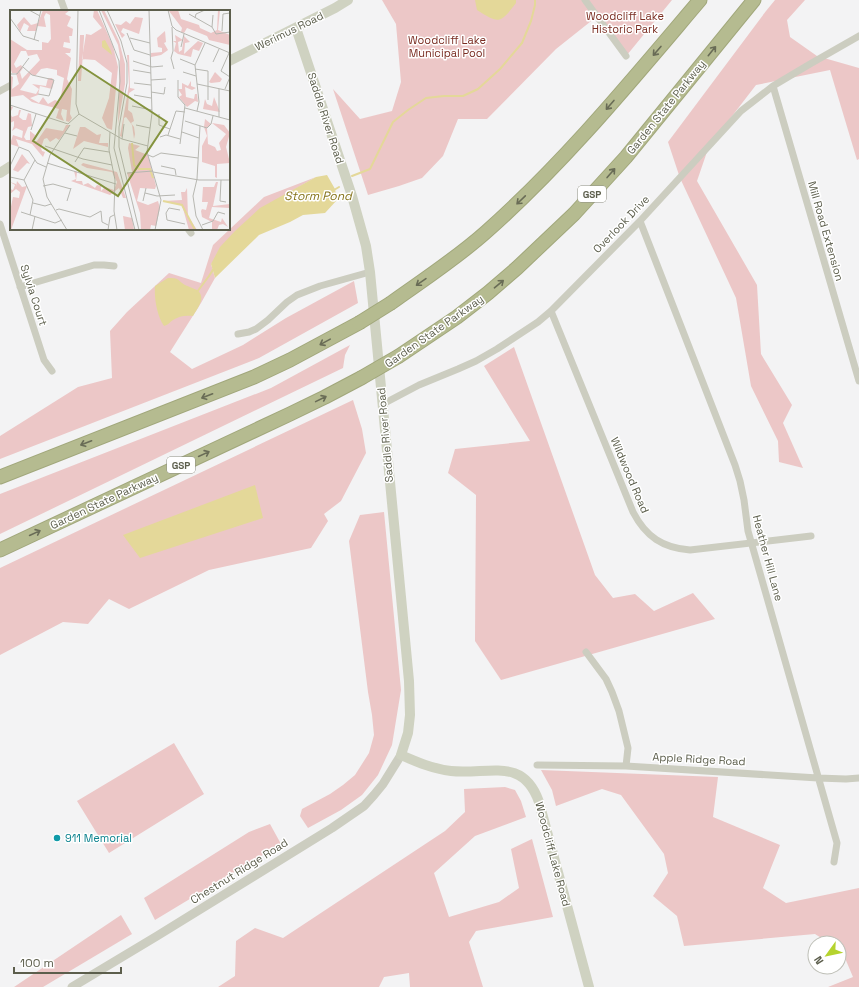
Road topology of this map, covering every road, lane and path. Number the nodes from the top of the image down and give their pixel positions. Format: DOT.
graph roads {
  1 [pos="62,0"];
  2 [pos="348,0"];
  3 [pos="585,0"];
  4 [pos="700,0"];
  5 [pos="754,0"];
  6 [pos="65,10"];
  7 [pos="296,28"];
  8 [pos="859,36"];
  9 [pos="626,56"];
  10 [pos="230,61"];
  11 [pos="10,86"];
  12 [pos="773,86"];
  13 [pos="0,91"];
  14 [pos="10,167"];
  15 [pos="0,173"];
  16 [pos="640,221"];
  17 [pos="0,224"];
  18 [pos="114,266"];
  19 [pos="370,272"];
  20 [pos="20,287"];
  21 [pos="551,311"];
  22 [pos="238,334"];
  23 [pos="52,370"];
  24 [pos="859,381"];
  25 [pos="383,404"];
  26 [pos="0,478"];
  27 [pos="811,536"];
  28 [pos="752,543"];
  29 [pos="0,550"];
  30 [pos="586,652"];
  31 [pos="401,755"];
  32 [pos="537,765"];
  33 [pos="626,766"];
  34 [pos="818,778"];
  35 [pos="859,778"];
  36 [pos="834,862"];
  37 [pos="72,987"];
  38 [pos="589,987"];
  1 -- 6 [label="street"];
  2 -- 7 [label="main road, Werimus Road"];
  3 -- 9 [label="street"];
  4 -- 26 [label="highway, one-way, bridge"];
  29 -- 5 [label="highway, Garden State Parkway / GSP, one-way, bridge"];
  7 -- 10 [label="main road, Werimus Road"];
  7 -- 19 [label="main road, Saddle River Road"];
  8 -- 12 [label="street, Overlook Drive"];
  11 -- 13 [label="street"];
  12 -- 16 [label="street, Overlook Drive"];
  12 -- 24 [label="street, Mill Road Extension"];
  14 -- 15 [label="main road"];
  16 -- 21 [label="street, Overlook Drive"];
  16 -- 28 [label="street, Heather Hill Lane"];
  17 -- 20 [label="street, Sylvia Court"];
  18 -- 20 [label="street"];
  19 -- 22 [label="street"];
  19 -- 25 [label="main road, Saddle River Road"];
  20 -- 23 [label="street, Sylvia Court"];
  21 -- 25 [label="street, Overlook Drive"];
  21 -- 28 [label="street, Wildwood Road"];
  25 -- 31 [label="main road, Saddle River Road"];
  27 -- 28 [label="street, Wildwood Road"];
  28 -- 34 [label="street, Heather Hill Lane"];
  30 -- 33 [label="street"];
  31 -- 37 [label="street, Chestnut Ridge Road"];
  31 -- 38 [label="main road, Woodcliff Lake Road"];
  32 -- 33 [label="street, Apple Ridge Road"];
  33 -- 34 [label="street, Apple Ridge Road"];
  34 -- 35 [label="street, Apple Ridge Road"];
  34 -- 36 [label="street, Heather Hill Lane"];
}
